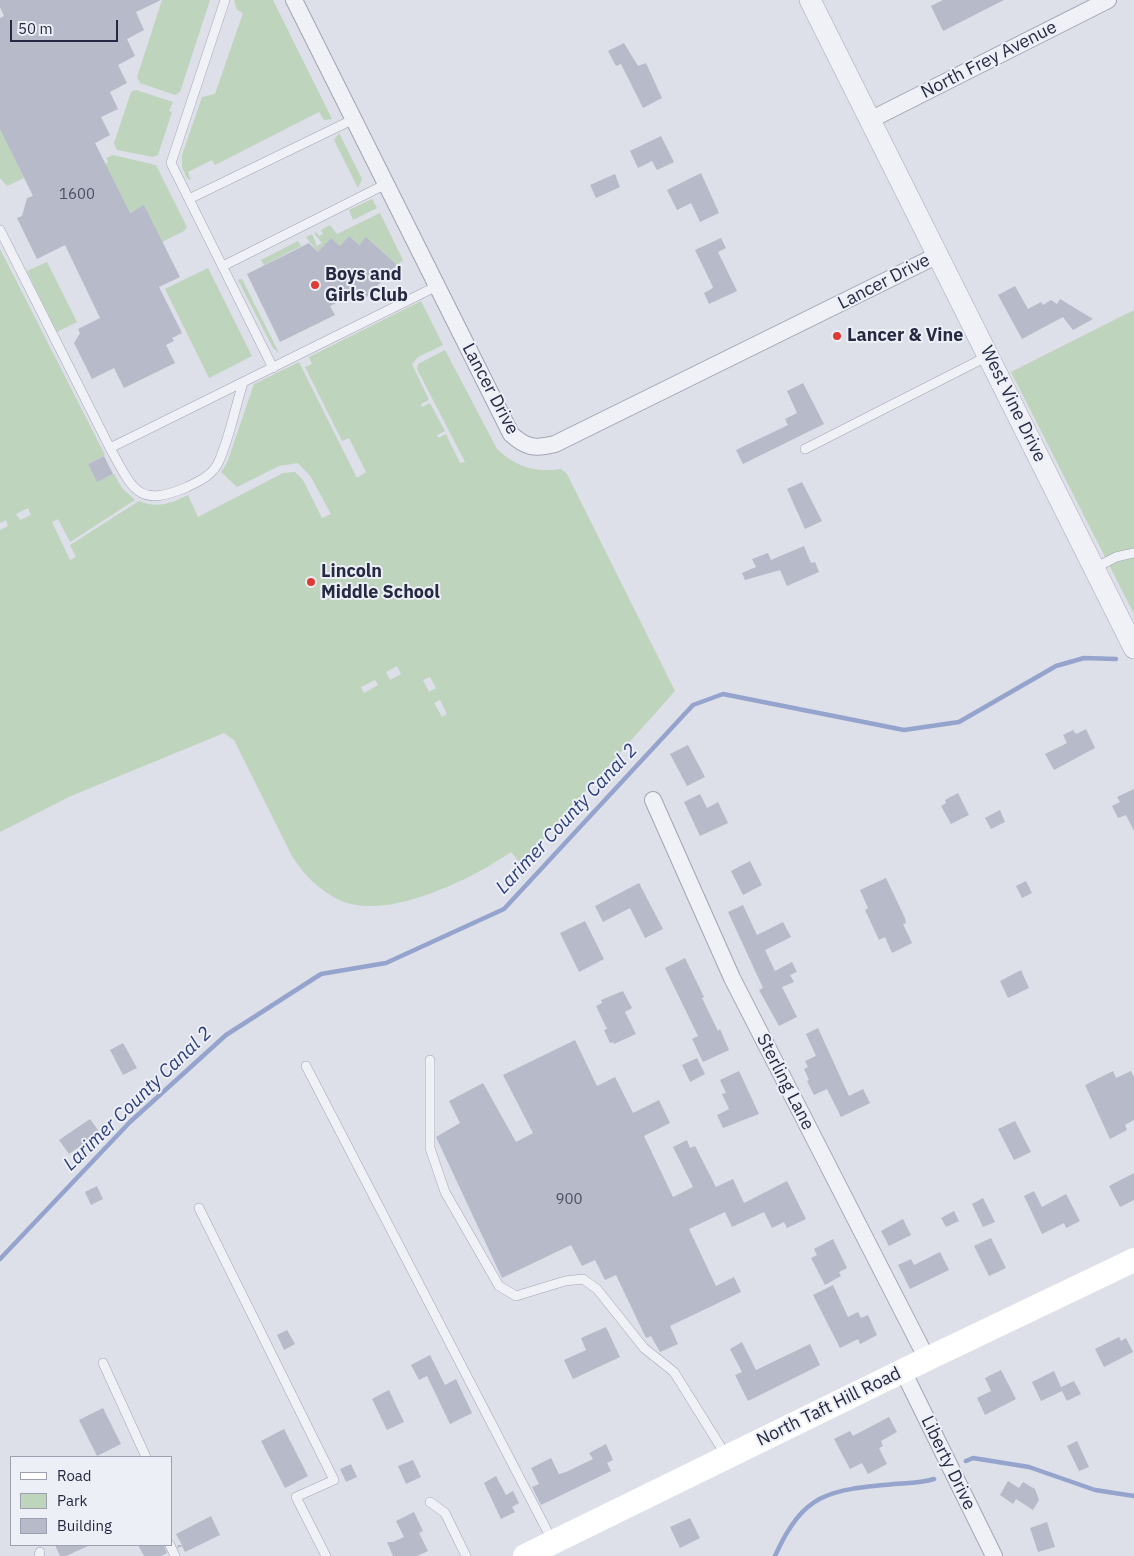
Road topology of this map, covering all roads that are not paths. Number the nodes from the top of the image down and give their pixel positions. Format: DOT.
graph roads {
  1 [pos="225,0"];
  2 [pos="294,0"];
  3 [pos="810,0"];
  4 [pos="1108,0"];
  5 [pos="354,119"];
  6 [pos="870,120"];
  7 [pos="386,184"];
  8 [pos="189,199"];
  9 [pos="0,230"];
  10 [pos="938,255"];
  11 [pos="223,266"];
  12 [pos="437,286"];
  13 [pos="989,356"];
  14 [pos="273,368"];
  15 [pos="243,383"];
  16 [pos="110,448"];
  17 [pos="805,449"];
  18 [pos="1134,553"];
  19 [pos="1094,568"];
  20 [pos="1134,648"];
  21 [pos="653,800"];
  22 [pos="430,1060"];
  23 [pos="306,1066"];
  24 [pos="199,1208"];
  25 [pos="1134,1260"];
  26 [pos="927,1359"];
  27 [pos="103,1363"];
  28 [pos="903,1370"];
  29 [pos="146,1456"];
  30 [pos="727,1457"];
  31 [pos="430,1502"];
  32 [pos="553,1542"];
  33 [pos="326,1556"];
  34 [pos="466,1556"];
  35 [pos="525,1556"];
  36 [pos="994,1556"];
  1 -- 8 [label="lane"];
  2 -- 5 [label="street, Lancer Drive"];
  3 -- 6 [label="street, West Vine Drive"];
  4 -- 6 [label="street, North Frey Avenue"];
  5 -- 7 [label="street, Lancer Drive"];
  5 -- 8 [label="lane"];
  6 -- 10 [label="street, West Vine Drive"];
  7 -- 11 [label="lane"];
  7 -- 12 [label="street, Lancer Drive"];
  8 -- 11 [label="lane"];
  9 -- 16 [label="lane"];
  10 -- 12 [label="street, Lancer Drive"];
  10 -- 13 [label="street, West Vine Drive"];
  11 -- 14 [label="lane"];
  12 -- 14 [label="lane"];
  13 -- 17 [label="lane"];
  13 -- 19 [label="street, West Vine Drive"];
  14 -- 15 [label="lane"];
  15 -- 16 [label="lane"];
  15 -- 16 [label="lane"];
  18 -- 19 [label="lane"];
  19 -- 20 [label="street, West Vine Drive"];
  21 -- 26 [label="street, Sterling Lane"];
  22 -- 30 [label="lane"];
  23 -- 32 [label="lane"];
  24 -- 33 [label="lane"];
  25 -- 26 [label="main road, North Taft Hill Road"];
  26 -- 28 [label="main road, North Taft Hill Road"];
  27 -- 29 [label="lane"];
  28 -- 30 [label="main road, North Taft Hill Road"];
  28 -- 36 [label="street, Liberty Drive"];
  30 -- 32 [label="main road, North Taft Hill Road"];
  31 -- 34 [label="lane"];
  32 -- 35 [label="main road, North Taft Hill Road"];
}
